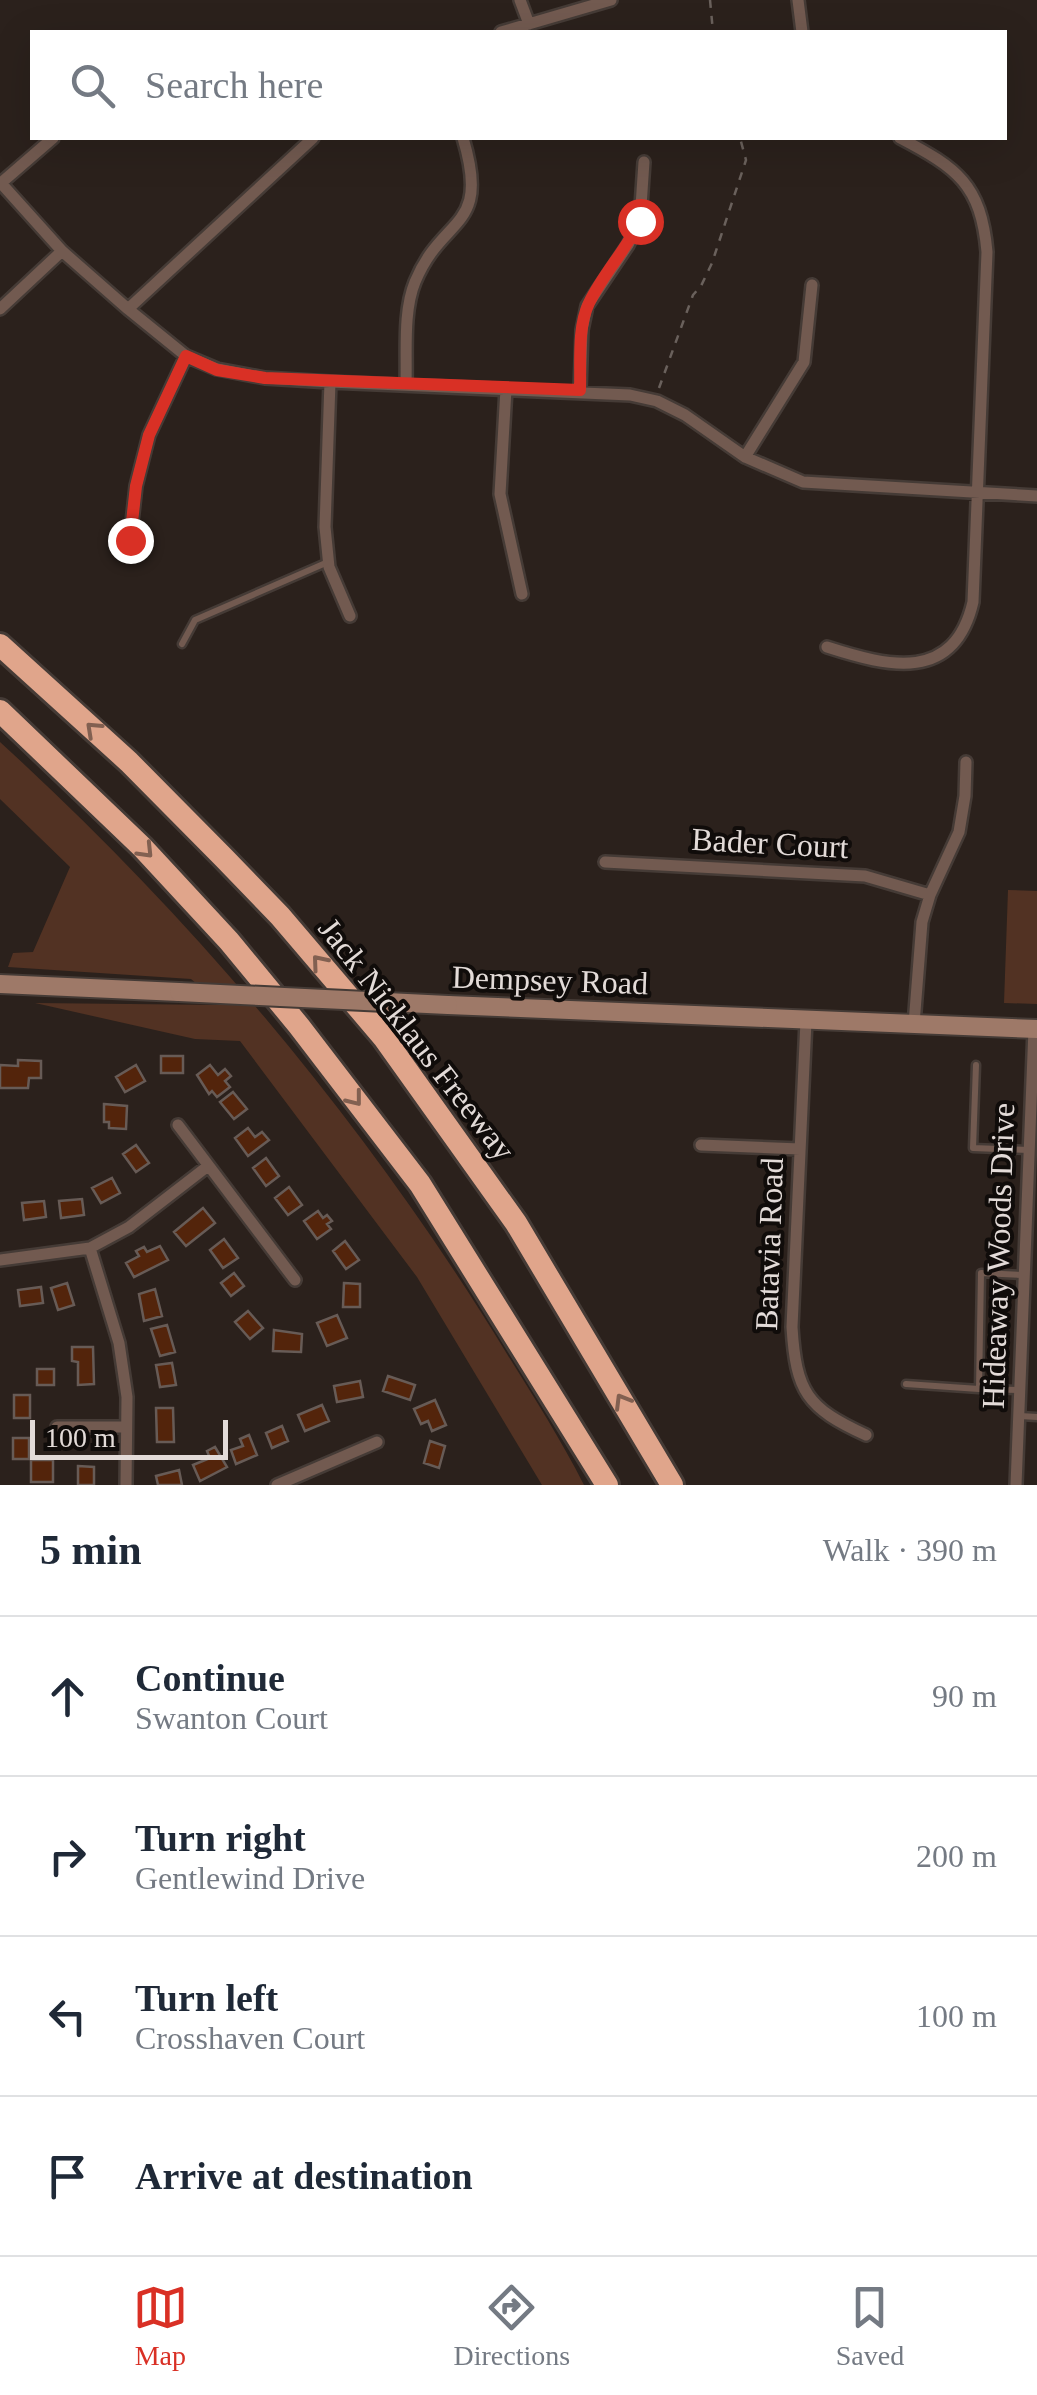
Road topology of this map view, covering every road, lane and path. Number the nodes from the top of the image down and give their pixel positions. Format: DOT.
graph roads {
  1 [pos="520,0"];
  2 [pos="611,0"];
  3 [pos="710,0"];
  4 [pos="798,0"];
  5 [pos="528,24"];
  6 [pos="508,30"];
  7 [pos="713,30"];
  8 [pos="802,30"];
  9 [pos="51,140"];
  10 [pos="311,140"];
  11 [pos="465,140"];
  12 [pos="741,140"];
  13 [pos="918,142"];
  14 [pos="644,162"];
  15 [pos="1,183"];
  16 [pos="62,251"];
  17 [pos="812,285"];
  18 [pos="0,309"];
  19 [pos="128,309"];
  20 [pos="186,356"];
  21 [pos="330,382"];
  22 [pos="406,383"];
  23 [pos="506,389"];
  24 [pos="580,390"];
  25 [pos="657,401"];
  26 [pos="746,457"];
  27 [pos="976,493"];
  28 [pos="1037,496"];
  29 [pos="130,540"];
  30 [pos="329,561"];
  31 [pos="522,594"];
  32 [pos="350,616"];
  33 [pos="182,644"];
  34 [pos="0,646"];
  35 [pos="827,647"];
  36 [pos="0,710"];
  37 [pos="966,762"];
  38 [pos="605,862"];
  39 [pos="930,895"];
  40 [pos="0,984"];
  41 [pos="806,1021"];
  42 [pos="914,1024"];
  43 [pos="1035,1029"];
  44 [pos="976,1065"];
  45 [pos="178,1125"];
  46 [pos="701,1145"];
  47 [pos="800,1150"];
  48 [pos="1030,1150"];
  49 [pos="208,1166"];
  50 [pos="90,1248"];
  51 [pos="0,1260"];
  52 [pos="1024,1275"];
  53 [pos="295,1280"];
  54 [pos="906,1384"];
  55 [pos="979,1389"];
  56 [pos="1020,1390"];
  57 [pos="1019,1416"];
  58 [pos="1037,1417"];
  59 [pos="57,1427"];
  60 [pos="126,1427"];
  61 [pos="866,1434"];
  62 [pos="377,1442"];
  63 [pos="126,1485"];
  64 [pos="277,1485"];
  65 [pos="607,1485"];
  66 [pos="672,1485"];
  67 [pos="1016,1485"];
  1 -- 5 [label="street"];
  2 -- 5 [label="street"];
  3 -- 7 [label="path"];
  4 -- 8 [label="street"];
  5 -- 6 [label="street"];
  9 -- 15 [label="street"];
  10 -- 19 [label="street"];
  11 -- 22 [label="street"];
  12 -- 25 [label="path"];
  13 -- 27 [label="street"];
  14 -- 24 [label="street"];
  15 -- 16 [label="street"];
  16 -- 18 [label="street"];
  16 -- 19 [label="street"];
  17 -- 26 [label="street"];
  19 -- 20 [label="street"];
  20 -- 21 [label="street"];
  20 -- 29 [label="street"];
  21 -- 22 [label="street"];
  21 -- 30 [label="street"];
  22 -- 23 [label="street"];
  23 -- 24 [label="street"];
  23 -- 31 [label="street"];
  24 -- 25 [label="street"];
  25 -- 26 [label="street"];
  26 -- 27 [label="street"];
  27 -- 28 [label="street"];
  27 -- 35 [label="street"];
  30 -- 32 [label="street"];
  30 -- 33 [label="lane"];
  66 -- 34 [label="highway, Jack Nicklaus Freeway, one-way"];
  36 -- 65 [label="highway, one-way"];
  37 -- 39 [label="street"];
  38 -- 39 [label="street, Bader Court"];
  39 -- 42 [label="street"];
  40 -- 41 [label="main road, Dempsey Road, bridge"];
  41 -- 42 [label="main road, Dempsey Road"];
  41 -- 47 [label="street, Batavia Road"];
  42 -- 43 [label="main road, Dempsey Road"];
  43 -- 48 [label="street, Hideaway Woods Drive"];
  44 -- 48 [label="lane"];
  45 -- 49 [label="street"];
  46 -- 47 [label="street"];
  47 -- 61 [label="street, Batavia Road"];
  48 -- 52 [label="street, Hideaway Woods Drive"];
  49 -- 50 [label="street"];
  49 -- 53 [label="street"];
  50 -- 51 [label="street"];
  50 -- 60 [label="street"];
  52 -- 55 [label="lane"];
  52 -- 56 [label="street, Hideaway Woods Drive"];
  54 -- 55 [label="lane"];
  55 -- 56 [label="lane"];
  56 -- 57 [label="street, Hideaway Woods Drive"];
  57 -- 58 [label="lane"];
  57 -- 67 [label="street, Hideaway Woods Drive"];
  59 -- 60 [label="street"];
  60 -- 63 [label="street"];
  62 -- 64 [label="street"];
}
